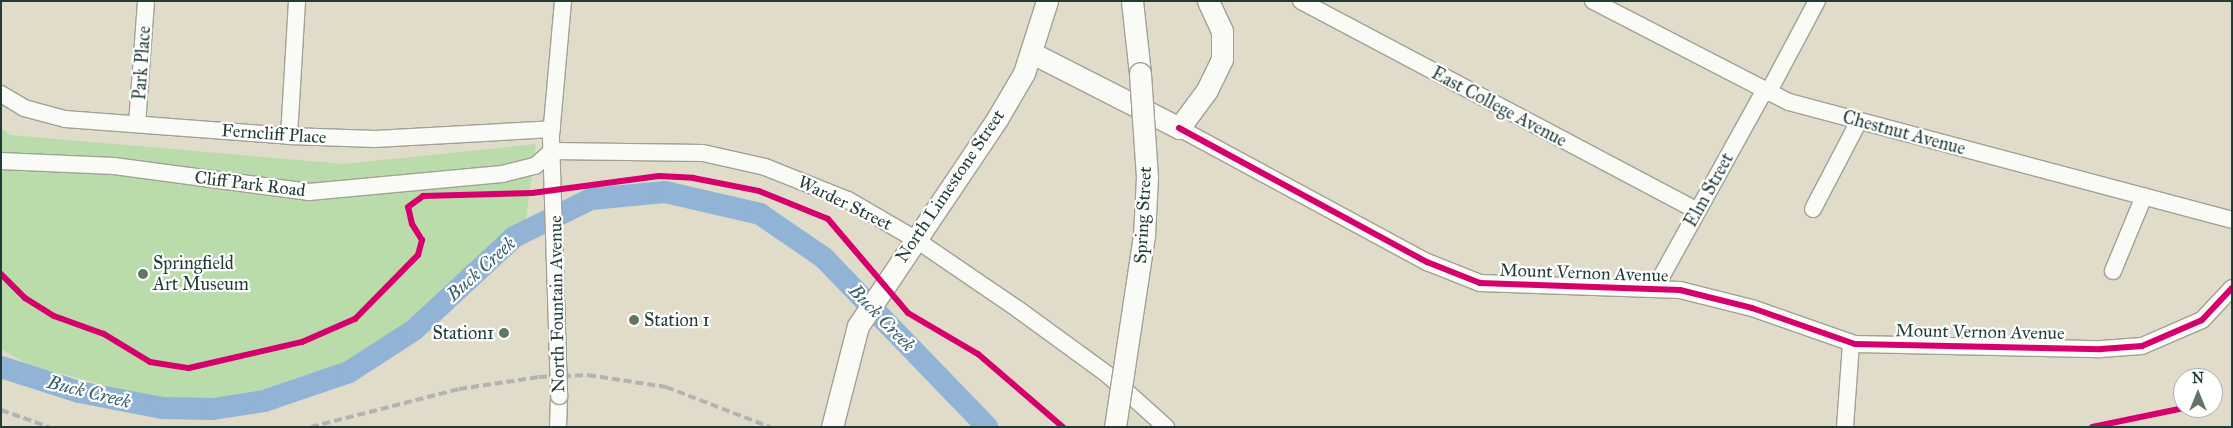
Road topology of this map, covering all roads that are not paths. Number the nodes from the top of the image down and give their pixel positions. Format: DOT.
graph roads {
  1 [pos="146,1"];
  2 [pos="297,1"];
  3 [pos="563,1"];
  4 [pos="1047,1"];
  5 [pos="1132,1"];
  6 [pos="1208,1"];
  7 [pos="1301,1"];
  8 [pos="1593,1"];
  9 [pos="1817,1"];
  10 [pos="1032,53"];
  11 [pos="1766,92"];
  12 [pos="1,94"];
  13 [pos="1859,121"];
  14 [pos="138,124"];
  15 [pos="1179,128"];
  16 [pos="552,129"];
  17 [pos="289,136"];
  18 [pos="552,151"];
  19 [pos="1,161"];
  20 [pos="2144,196"];
  21 [pos="1813,209"];
  22 [pos="1697,211"];
  23 [pos="2232,220"];
  24 [pos="915,239"];
  25 [pos="2113,271"];
  26 [pos="1655,288"];
  27 [pos="2232,288"];
  28 [pos="1851,343"];
  29 [pos="558,427"];
  30 [pos="832,427"];
  31 [pos="1115,427"];
  32 [pos="1166,427"];
  33 [pos="1845,427"];
  1 -- 14 [label="street, Park Place"];
  2 -- 17 [label="street"];
  3 -- 16 [label="street, North Fountain Avenue"];
  4 -- 10 [label="main road, North Limestone Street"];
  5 -- 31 [label="main road, Spring Street, bridge"];
  6 -- 15 [label="main road"];
  7 -- 22 [label="street, East College Avenue"];
  8 -- 11 [label="street, Chestnut Avenue"];
  9 -- 11 [label="street, Elm Street"];
  10 -- 15 [label="main road, Mount Vernon Avenue"];
  10 -- 24 [label="main road, North Limestone Street"];
  11 -- 13 [label="street, Chestnut Avenue"];
  11 -- 22 [label="street, Elm Street"];
  12 -- 14 [label="street, Ferncliff Place"];
  13 -- 20 [label="street, Chestnut Avenue"];
  13 -- 21 [label="street"];
  14 -- 17 [label="street, Ferncliff Place"];
  15 -- 26 [label="street, Mount Vernon Avenue"];
  16 -- 17 [label="street, Ferncliff Place"];
  16 -- 18 [label="street, North Fountain Avenue"];
  18 -- 19 [label="street, Cliff Park Road"];
  18 -- 24 [label="street, Warder Street"];
  18 -- 29 [label="street, North Fountain Avenue, bridge"];
  20 -- 23 [label="street, Chestnut Avenue"];
  20 -- 25 [label="street"];
  22 -- 26 [label="street, Elm Street"];
  24 -- 30 [label="main road, North Limestone Street"];
  24 -- 32 [label="street, Warder Street"];
  26 -- 28 [label="street, Mount Vernon Avenue"];
  27 -- 28 [label="street, Mount Vernon Avenue"];
  28 -- 33 [label="street"];
}
